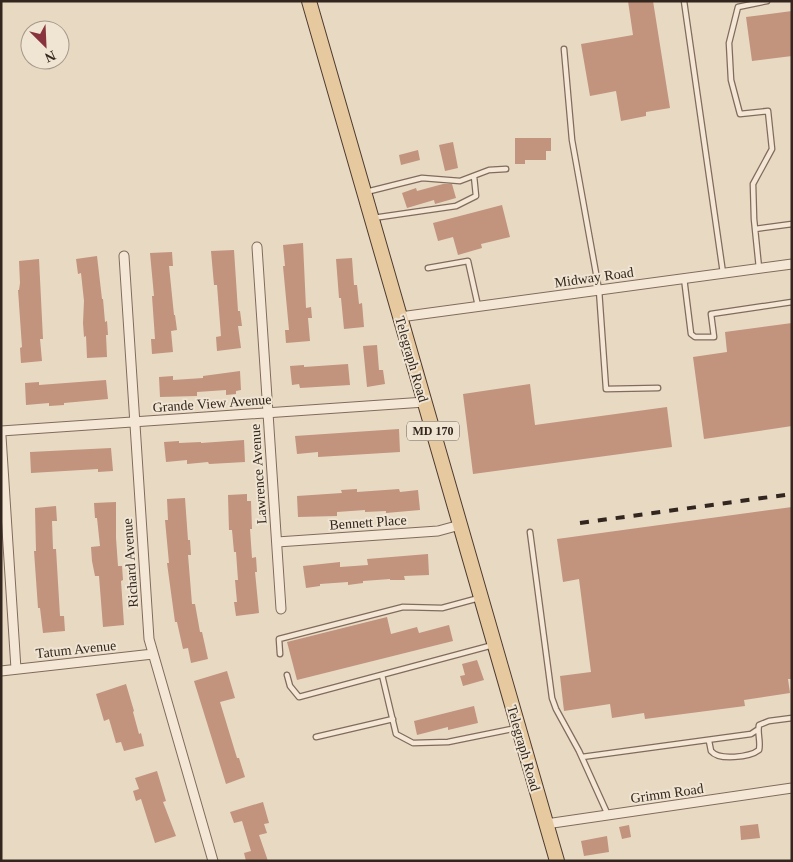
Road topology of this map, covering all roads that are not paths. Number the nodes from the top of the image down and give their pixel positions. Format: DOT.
graph roads {
  1 [pos="309,1"];
  2 [pos="684,1"];
  3 [pos="767,1"];
  4 [pos="564,49"];
  5 [pos="506,169"];
  6 [pos="474,176"];
  7 [pos="364,192"];
  8 [pos="372,218"];
  9 [pos="792,224"];
  10 [pos="755,229"];
  11 [pos="257,247"];
  12 [pos="124,256"];
  13 [pos="792,264"];
  14 [pos="428,268"];
  15 [pos="759,268"];
  16 [pos="723,273"];
  17 [pos="684,278"];
  18 [pos="599,290"];
  19 [pos="792,302"];
  20 [pos="478,306"];
  21 [pos="400,317"];
  22 [pos="658,388"];
  23 [pos="425,402"];
  24 [pos="268,413"];
  25 [pos="135,422"];
  26 [pos="1,431"];
  27 [pos="1,436"];
  28 [pos="460,525"];
  29 [pos="530,532"];
  30 [pos="277,542"];
  31 [pos="481,597"];
  32 [pos="281,609"];
  33 [pos="494,645"];
  34 [pos="153,654"];
  35 [pos="280,654"];
  36 [pos="16,669"];
  37 [pos="1,671"];
  38 [pos="287,675"];
  39 [pos="382,675"];
  40 [pos="792,718"];
  41 [pos="393,719"];
  42 [pos="518,727"];
  43 [pos="758,730"];
  44 [pos="316,737"];
  45 [pos="709,741"];
  46 [pos="582,757"];
  47 [pos="792,788"];
  48 [pos="608,815"];
  49 [pos="546,824"];
  50 [pos="213,861"];
  51 [pos="556,861"];
  1 -- 7 [label="main road, Telegraph Road / MD 170"];
  2 -- 16 [label="lane"];
  3 -- 10 [label="lane"];
  4 -- 18 [label="lane"];
  5 -- 6 [label="lane"];
  6 -- 7 [label="lane"];
  6 -- 8 [label="lane"];
  7 -- 8 [label="main road, Telegraph Road / MD 170"];
  8 -- 21 [label="main road, Telegraph Road / MD 170"];
  9 -- 10 [label="lane"];
  10 -- 15 [label="lane"];
  11 -- 24 [label="street, Lawrence Avenue"];
  12 -- 25 [label="street, Richard Avenue"];
  13 -- 15 [label="street, Midway Road"];
  14 -- 20 [label="lane"];
  15 -- 16 [label="street, Midway Road"];
  16 -- 17 [label="street, Midway Road"];
  17 -- 18 [label="street, Midway Road"];
  17 -- 19 [label="lane"];
  18 -- 20 [label="street, Midway Road"];
  18 -- 22 [label="lane"];
  20 -- 21 [label="street, Midway Road"];
  21 -- 23 [label="main road, Telegraph Road / MD 170"];
  23 -- 24 [label="street, Grande View Avenue"];
  23 -- 28 [label="main road, Telegraph Road / MD 170"];
  24 -- 25 [label="street, Grande View Avenue"];
  24 -- 30 [label="street, Lawrence Avenue"];
  25 -- 26 [label="street, Grande View Avenue"];
  25 -- 34 [label="street, Richard Avenue"];
  27 -- 36 [label="street"];
  28 -- 30 [label="street, Bennett Place"];
  28 -- 31 [label="main road, Telegraph Road / MD 170"];
  29 -- 46 [label="lane"];
  30 -- 32 [label="street, Lawrence Avenue"];
  31 -- 33 [label="main road, Telegraph Road / MD 170"];
  31 -- 35 [label="lane"];
  33 -- 39 [label="lane"];
  33 -- 42 [label="main road, Telegraph Road / MD 170"];
  34 -- 36 [label="street, Tatum Avenue"];
  34 -- 50 [label="street, Richard Avenue"];
  36 -- 37 [label="street, Tatum Avenue"];
  38 -- 39 [label="lane"];
  39 -- 41 [label="lane"];
  40 -- 43 [label="lane"];
  41 -- 42 [label="lane"];
  41 -- 44 [label="lane"];
  42 -- 49 [label="main road, Telegraph Road / MD 170"];
  43 -- 45 [label="lane"];
  43 -- 45 [label="lane"];
  45 -- 46 [label="lane"];
  46 -- 48 [label="lane"];
  47 -- 48 [label="street, Grimm Road"];
  48 -- 49 [label="street, Grimm Road"];
  49 -- 51 [label="main road, Telegraph Road / MD 170"];
}
